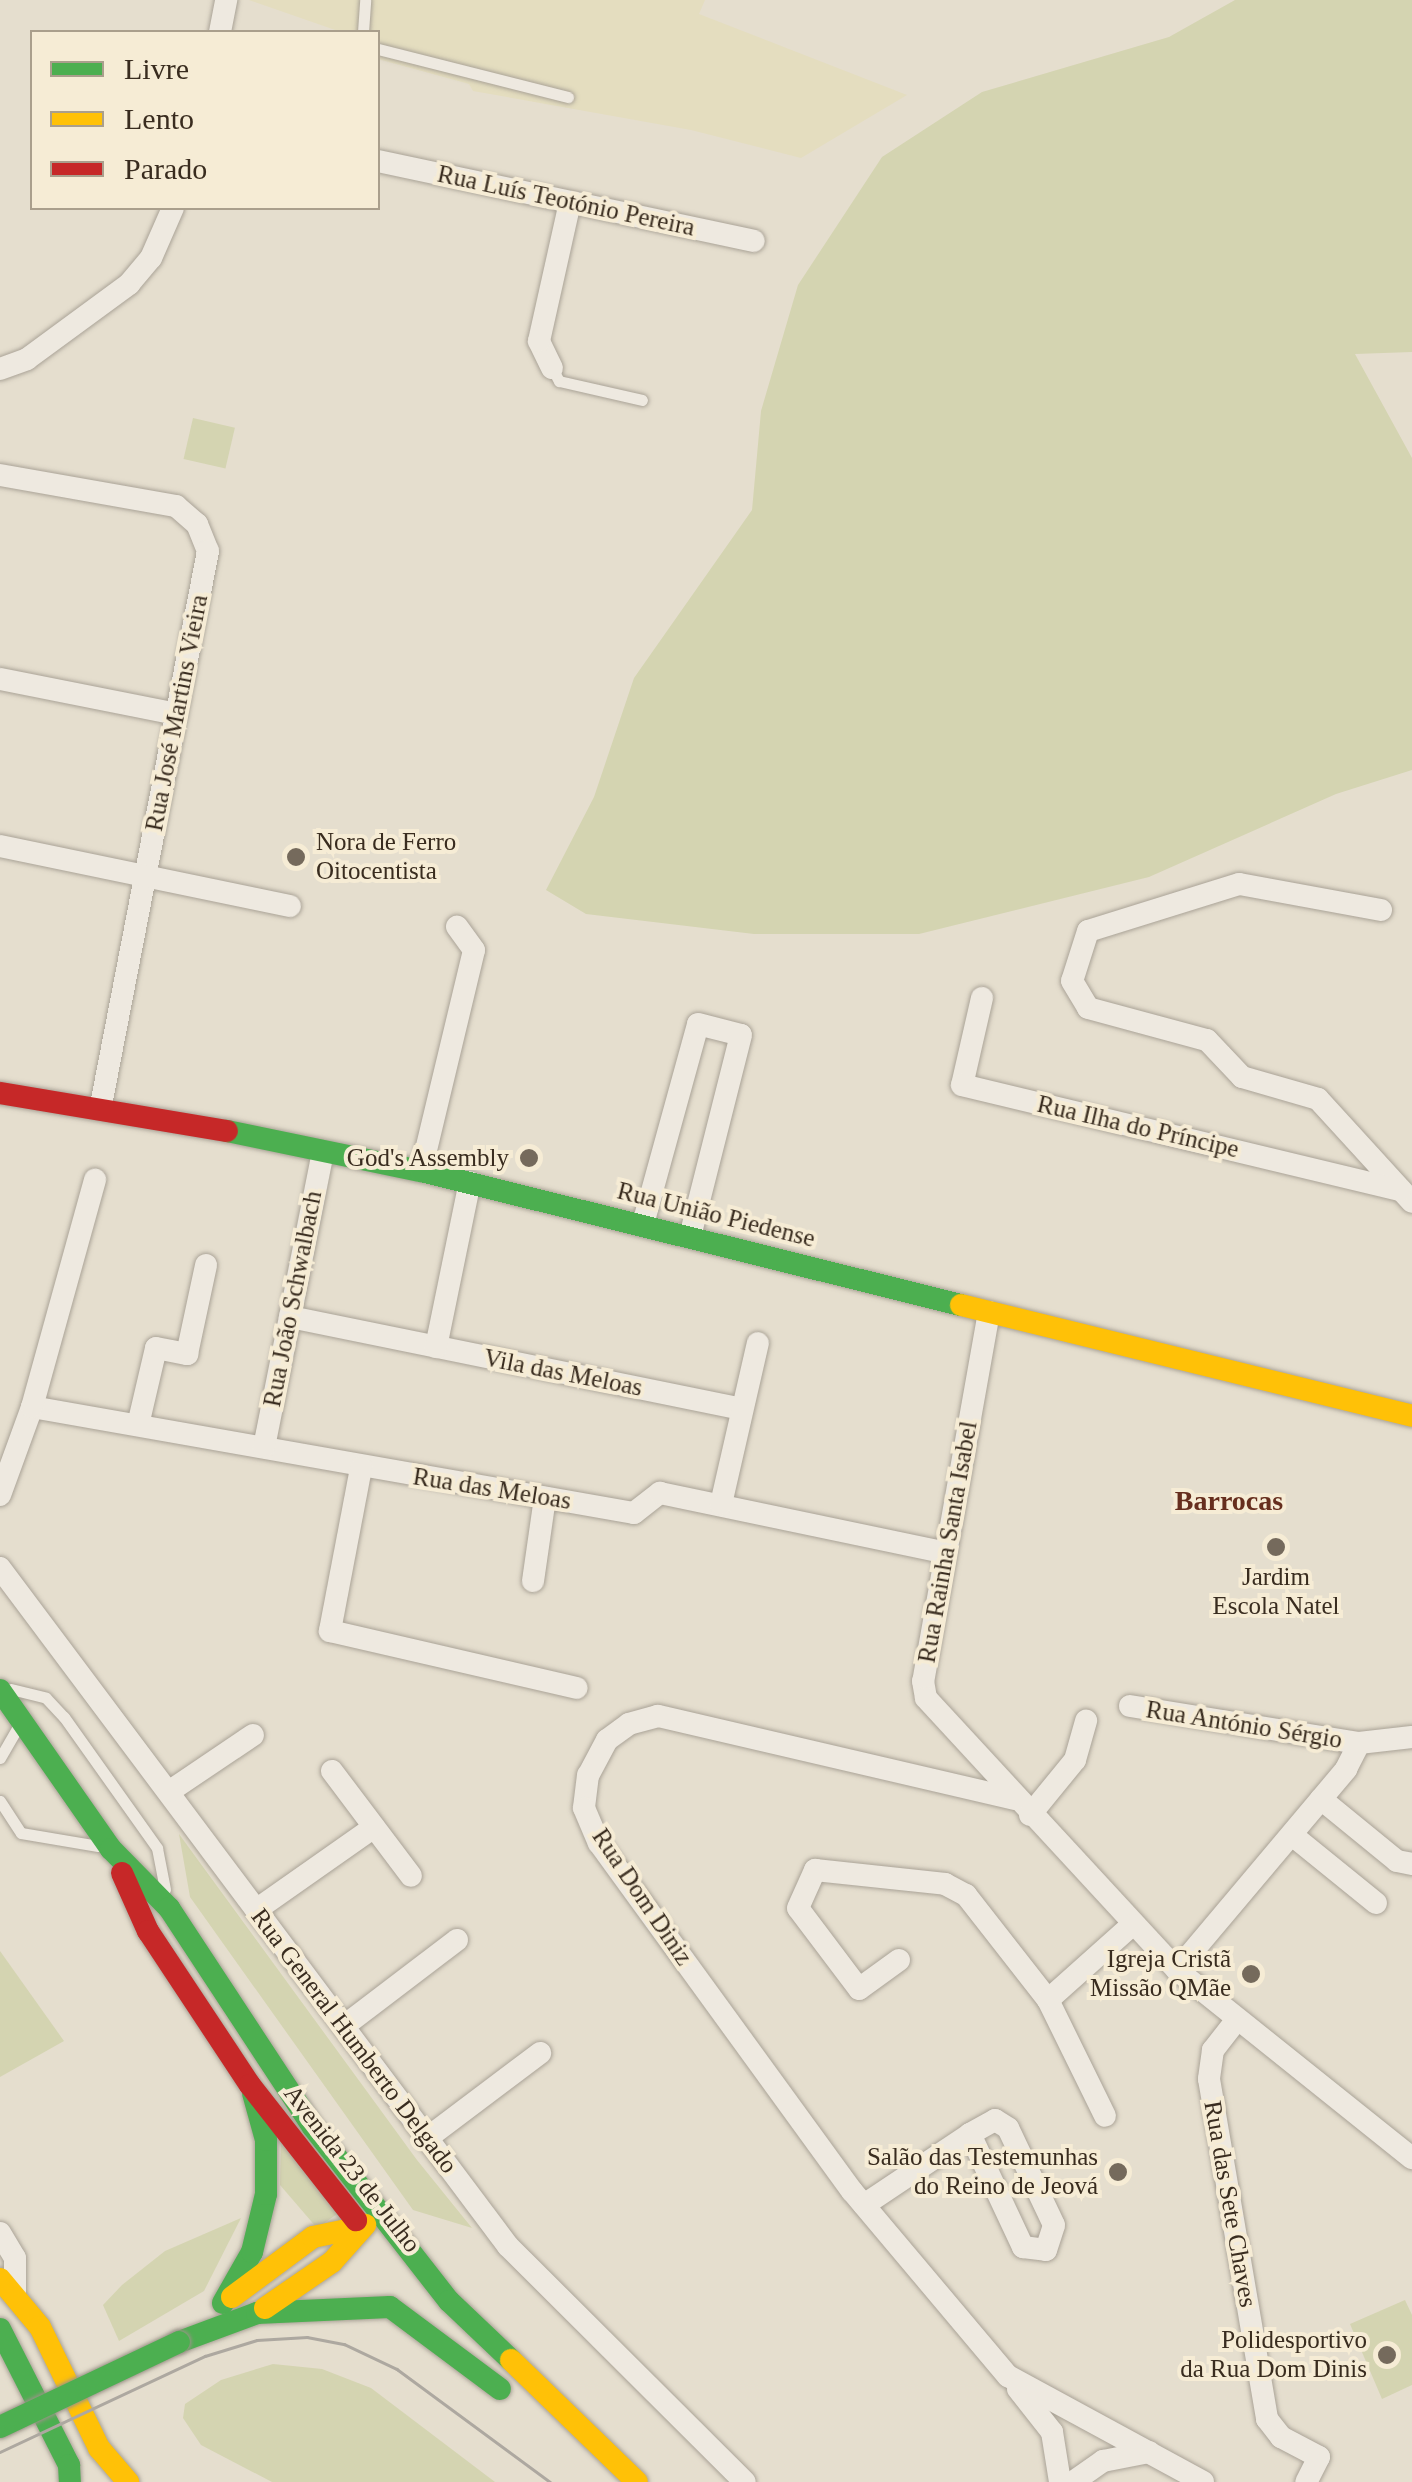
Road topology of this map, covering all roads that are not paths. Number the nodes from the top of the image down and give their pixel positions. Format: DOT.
graph roads {
  1 [pos="226,0"];
  2 [pos="365,0"];
  3 [pos="220,30"];
  4 [pos="363,30"];
  5 [pos="380,49"];
  6 [pos="568,96"];
  7 [pos="380,161"];
  8 [pos="570,202"];
  9 [pos="172,210"];
  10 [pos="754,241"];
  11 [pos="552,368"];
  12 [pos="0,369"];
  13 [pos="642,400"];
  14 [pos="0,476"];
  15 [pos="0,679"];
  16 [pos="176,714"];
  17 [pos="0,846"];
  18 [pos="146,875"];
  19 [pos="290,906"];
  20 [pos="1381,910"];
  21 [pos="458,927"];
  22 [pos="982,998"];
  23 [pos="0,1093"];
  24 [pos="101,1105"];
  25 [pos="322,1152"];
  26 [pos="420,1171"];
  27 [pos="95,1180"];
  28 [pos="470,1182"];
  29 [pos="1406,1196"];
  30 [pos="643,1224"];
  31 [pos="690,1237"];
  32 [pos="206,1265"];
  33 [pos="989,1312"];
  34 [pos="290,1317"];
  35 [pos="758,1344"];
  36 [pos="436,1347"];
  37 [pos="32,1407"];
  38 [pos="742,1409"];
  39 [pos="1412,1416"];
  40 [pos="138,1425"];
  41 [pos="264,1446"];
  42 [pos="362,1468"];
  43 [pos="0,1495"];
  44 [pos="545,1498"];
  45 [pos="721,1504"];
  46 [pos="946,1553"];
  47 [pos="0,1568"];
  48 [pos="533,1581"];
  49 [pos="576,1688"];
  50 [pos="0,1690"];
  51 [pos="1130,1706"];
  52 [pos="1086,1721"];
  53 [pos="21,1722"];
  54 [pos="253,1734"];
  55 [pos="1412,1736"];
  56 [pos="1359,1743"];
  57 [pos="0,1758"];
  58 [pos="332,1771"];
  59 [pos="170,1792"];
  60 [pos="1321,1799"];
  61 [pos="0,1802"];
  62 [pos="1022,1807"];
  63 [pos="374,1827"];
  64 [pos="1292,1836"];
  65 [pos="111,1848"];
  66 [pos="1412,1864"];
  67 [pos="411,1876"];
  68 [pos="1376,1903"];
  69 [pos="169,1908"];
  70 [pos="256,1910"];
  71 [pos="1132,1925"];
  72 [pos="457,1940"];
  73 [pos="899,1960"];
  74 [pos="1177,1970"];
  75 [pos="1048,2000"];
  76 [pos="1235,2022"];
  77 [pos="344,2026"];
  78 [pos="540,2053"];
  79 [pos="250,2084"];
  80 [pos="1105,2116"];
  81 [pos="970,2134"];
  82 [pos="426,2139"];
  83 [pos="1412,2158"];
  84 [pos="864,2206"];
  85 [pos="371,2220"];
  86 [pos="0,2233"];
  87 [pos="8,2286"];
  88 [pos="224,2303"];
  89 [pos="257,2314"];
  90 [pos="0,2329"];
  91 [pos="179,2342"];
  92 [pos="1008,2376"];
  93 [pos="0,2427"];
  94 [pos="1149,2452"];
  95 [pos="578,2460"];
  96 [pos="70,2482"];
  97 [pos="128,2482"];
  98 [pos="606,2482"];
  99 [pos="637,2482"];
  100 [pos="746,2482"];
  101 [pos="1060,2482"];
  102 [pos="1074,2482"];
  103 [pos="1203,2482"];
  104 [pos="1306,2482"];
  1 -- 3 [label="street"];
  2 -- 4 [label="lane"];
  5 -- 6 [label="lane"];
  7 -- 8 [label="street, Rua Luís Teotónio Pereira"];
  8 -- 10 [label="street, Rua Luís Teotónio Pereira"];
  8 -- 11 [label="street"];
  9 -- 12 [label="street"];
  11 -- 13 [label="lane"];
  14 -- 16 [label="street, Rua José Martins Vieira"];
  15 -- 16 [label="street"];
  16 -- 18 [label="street, Rua José Martins Vieira"];
  17 -- 18 [label="street"];
  18 -- 19 [label="street"];
  18 -- 24 [label="street, Rua José Martins Vieira"];
  20 -- 29 [label="street"];
  21 -- 26 [label="street"];
  22 -- 29 [label="street, Rua Ilha do Príncipe"];
  23 -- 24 [label="street, Rua União Piedense"];
  24 -- 25 [label="street, Rua União Piedense"];
  25 -- 26 [label="street, Rua União Piedense"];
  25 -- 34 [label="street, Rua João Schwalbach"];
  26 -- 28 [label="street, Rua União Piedense"];
  27 -- 37 [label="street"];
  28 -- 30 [label="street, Rua União Piedense"];
  28 -- 36 [label="street"];
  30 -- 31 [label="street, Rua União Piedense"];
  30 -- 31 [label="street"];
  31 -- 33 [label="street, Rua União Piedense"];
  32 -- 40 [label="street"];
  33 -- 39 [label="street, Rua União Piedense"];
  33 -- 46 [label="street, Rua Rainha Santa Isabel"];
  34 -- 36 [label="street, Vila das Meloas"];
  34 -- 41 [label="street, Rua João Schwalbach"];
  35 -- 38 [label="street"];
  36 -- 38 [label="street, Vila das Meloas"];
  37 -- 40 [label="street, Rua das Meloas"];
  37 -- 43 [label="street"];
  38 -- 45 [label="street"];
  40 -- 41 [label="street, Rua das Meloas"];
  41 -- 42 [label="street, Rua das Meloas"];
  42 -- 44 [label="street, Rua das Meloas"];
  42 -- 49 [label="street"];
  44 -- 45 [label="street, Rua das Meloas"];
  44 -- 48 [label="street"];
  45 -- 46 [label="street, Rua das Meloas"];
  46 -- 62 [label="street, Rua Rainha Santa Isabel"];
  47 -- 59 [label="street, Rua General Humberto Delgado"];
  50 -- 53 [label="street, Avenida 23 de Julho"];
  50 -- 69 [label="lane, Avenida 23 de Julho"];
  51 -- 56 [label="street, Rua António Sérgio"];
  52 -- 62 [label="street"];
  53 -- 57 [label="lane"];
  53 -- 65 [label="street, Avenida 23 de Julho"];
  54 -- 59 [label="street"];
  55 -- 56 [label="street, Rua António Sérgio"];
  56 -- 60 [label="street, Rua António Sérgio"];
  58 -- 63 [label="street"];
  59 -- 70 [label="street, Rua General Humberto Delgado"];
  60 -- 64 [label="street, Rua António Sérgio"];
  60 -- 66 [label="street"];
  61 -- 65 [label="lane"];
  62 -- 71 [label="street, Rua Rainha Santa Isabel"];
  62 -- 84 [label="street, Rua Dom Diniz"];
  63 -- 67 [label="street"];
  63 -- 70 [label="street"];
  64 -- 68 [label="street"];
  64 -- 74 [label="street, Rua António Sérgio"];
  65 -- 69 [label="street, Avenida 23 de Julho"];
  65 -- 79 [label="street, Avenida 23 de Julho"];
  69 -- 85 [label="street, Avenida 23 de Julho"];
  70 -- 77 [label="street, Rua General Humberto Delgado"];
  71 -- 74 [label="street, Rua Rainha Santa Isabel"];
  71 -- 75 [label="street"];
  72 -- 77 [label="street"];
  73 -- 75 [label="street"];
  74 -- 76 [label="street, Rua Rainha Santa Isabel"];
  75 -- 80 [label="street"];
  76 -- 83 [label="street, Rua Rainha Santa Isabel"];
  76 -- 104 [label="street, Rua das Sete Chaves"];
  77 -- 82 [label="street, Rua General Humberto Delgado"];
  78 -- 82 [label="street"];
  79 -- 85 [label="street, Avenida 23 de Julho"];
  79 -- 88 [label="street"];
  81 -- 81 [label="street"];
  81 -- 84 [label="street"];
  82 -- 100 [label="street, Rua General Humberto Delgado"];
  84 -- 92 [label="street, Rua Dom Diniz"];
  85 -- 88 [label="street"];
  85 -- 89 [label="street"];
  85 -- 89 [label="street, Avenida 23 de Julho"];
  85 -- 99 [label="street, Avenida 23 de Julho"];
  86 -- 87 [label="street"];
  87 -- 97 [label="street"];
  88 -- 91 [label="street"];
  89 -- 91 [label="street"];
  90 -- 96 [label="street"];
  91 -- 93 [label="street, bridge"];
  92 -- 94 [label="street, Rua Dom Diniz"];
  92 -- 101 [label="street, Rua Dom Diniz"];
  94 -- 102 [label="street"];
  94 -- 103 [label="street, Rua Dom Diniz"];
  95 -- 98 [label="street"];
}
